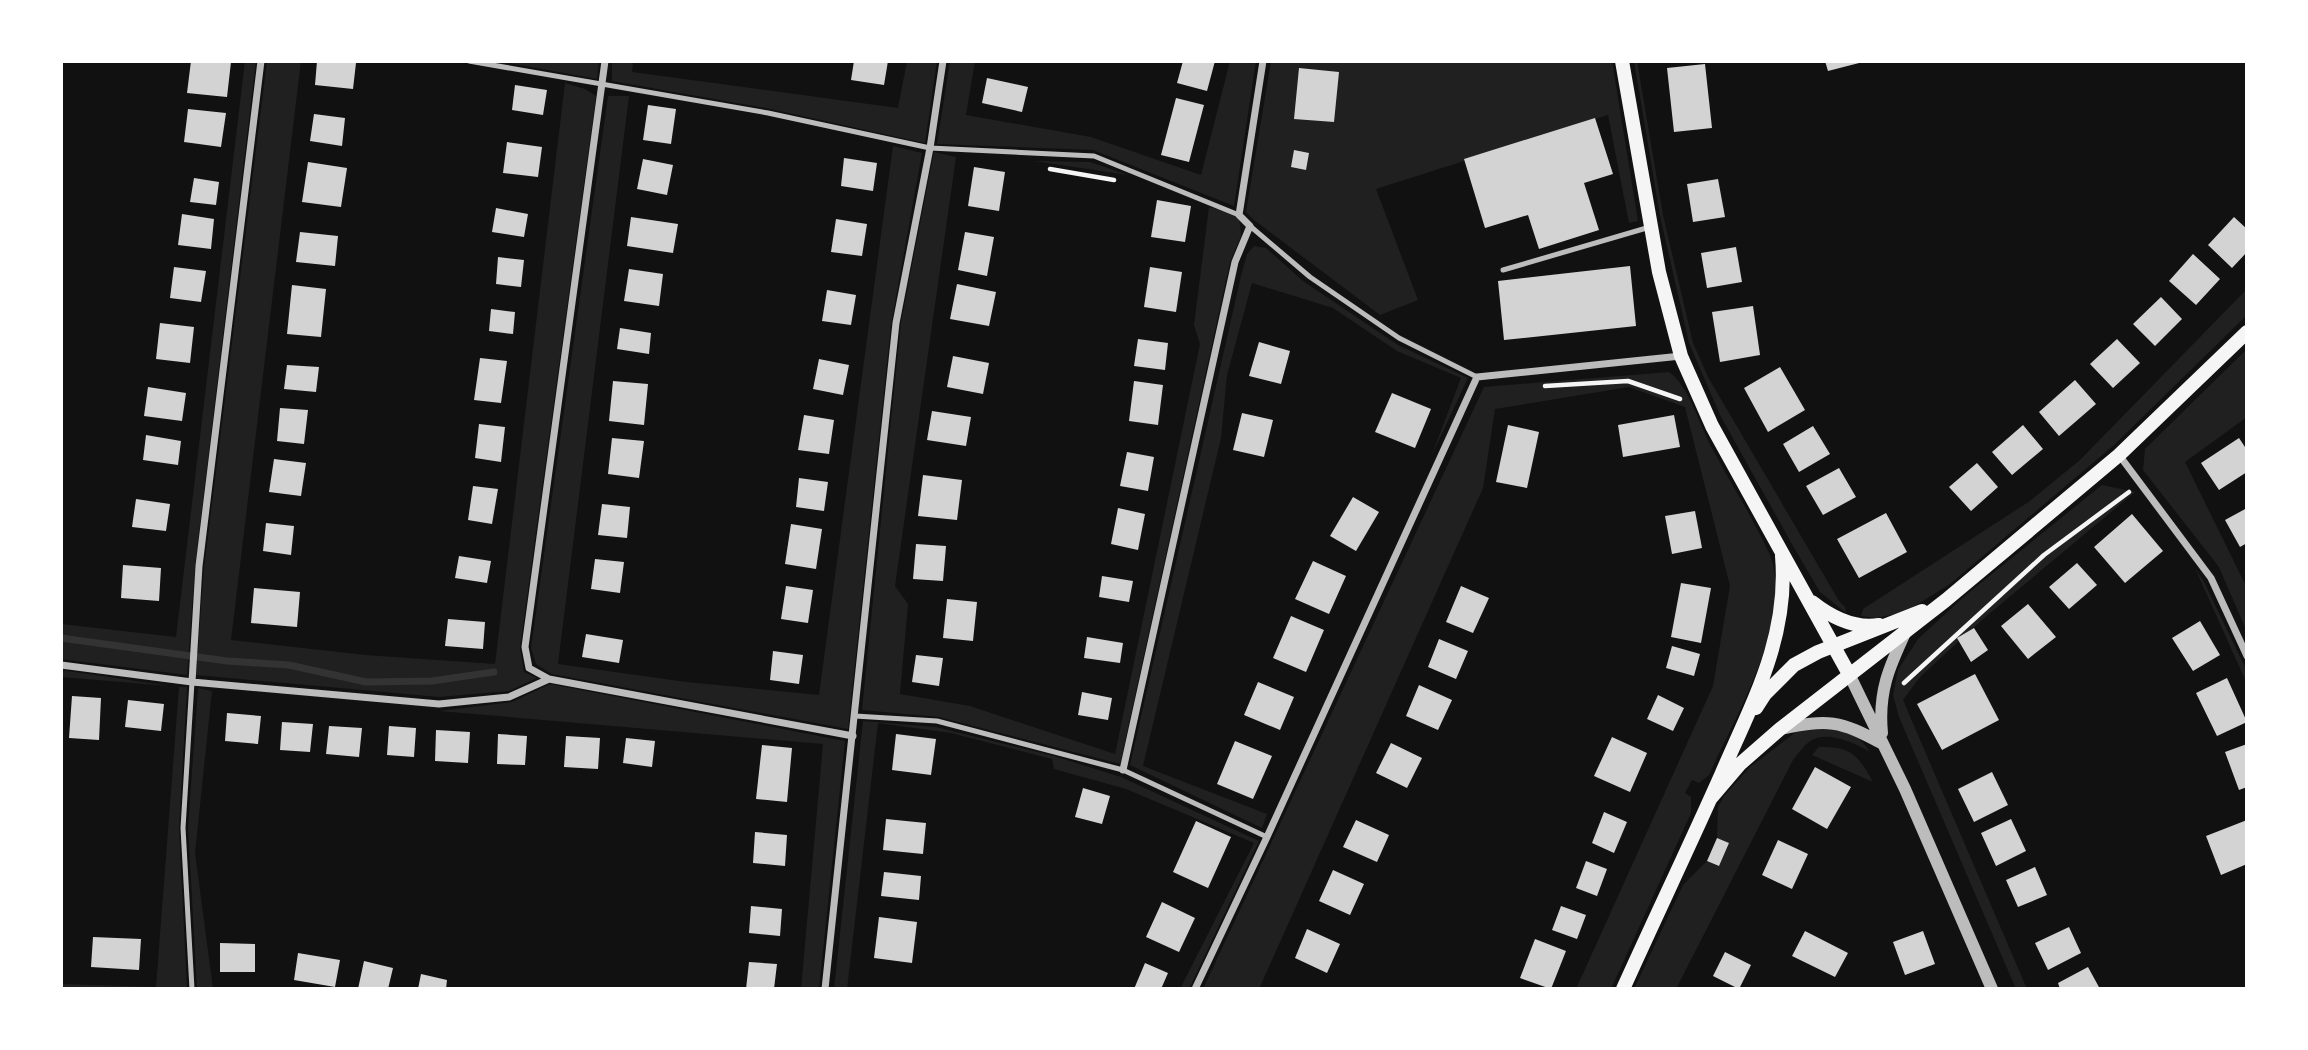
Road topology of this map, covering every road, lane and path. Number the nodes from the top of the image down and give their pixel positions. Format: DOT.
graph roads {
  1 [pos="261,61"];
  2 [pos="469,61"];
  3 [pos="606,61"];
  4 [pos="943,61"];
  5 [pos="1263,61"];
  6 [pos="1622,61"];
  7 [pos="602,86"];
  8 [pos="930,148"];
  9 [pos="1037,167"];
  10 [pos="1117,181"];
  11 [pos="1239,215"];
  12 [pos="1250,226"];
  13 [pos="1650,227"];
  14 [pos="1503,270"];
  15 [pos="2247,332"];
  16 [pos="1681,356"];
  17 [pos="1477,377"];
  18 [pos="1537,387"];
  19 [pos="1703,405"];
  20 [pos="2119,455"];
  21 [pos="2142,485"];
  22 [pos="1781,552"];
  23 [pos="1807,598"];
  24 [pos="1902,626"];
  25 [pos="1834,647"];
  26 [pos="2247,656"];
  27 [pos="61,664"];
  28 [pos="1849,674"];
  29 [pos="549,679"];
  30 [pos="192,682"];
  31 [pos="1900,687"];
  32 [pos="855,716"];
  33 [pos="1780,729"];
  34 [pos="853,736"];
  35 [pos="1736,739"];
  36 [pos="1883,744"];
  37 [pos="1123,770"];
  38 [pos="1711,798"];
  39 [pos="1267,837"];
  40 [pos="192,989"];
  41 [pos="825,989"];
  42 [pos="1195,989"];
  43 [pos="1623,989"];
  44 [pos="1992,989"];
  1 -- 30 [label="street"];
  2 -- 7 [label="lane"];
  3 -- 7 [label="street"];
  4 -- 8 [label="street"];
  5 -- 11 [label="street"];
  6 -- 13 [label="main road"];
  7 -- 8 [label="lane"];
  7 -- 29 [label="street"];
  8 -- 11 [label="lane"];
  8 -- 32 [label="street"];
  9 -- 10 [label="path"];
  11 -- 12 [label="street"];
  12 -- 17 [label="lane"];
  12 -- 37 [label="street"];
  13 -- 14 [label="lane"];
  13 -- 16 [label="main road"];
  15 -- 20 [label="main road"];
  16 -- 17 [label="street"];
  16 -- 19 [label="main road"];
  17 -- 39 [label="street"];
  18 -- 19 [label="path"];
  19 -- 22 [label="main road"];
  20 -- 21 [label="street"];
  20 -- 24 [label="main road"];
  21 -- 26 [label="street"];
  21 -- 31 [label="path"];
  22 -- 23 [label="main road"];
  22 -- 35 [label="main road"];
  23 -- 24 [label="main road"];
  23 -- 25 [label="main road"];
  24 -- 25 [label="main road"];
  24 -- 28 [label="main road"];
  24 -- 36 [label="street"];
  25 -- 28 [label="main road"];
  25 -- 35 [label="main road"];
  27 -- 30 [label="street"];
  28 -- 33 [label="main road"];
  28 -- 36 [label="street"];
  29 -- 30 [label="street"];
  29 -- 34 [label="street"];
  30 -- 40 [label="lane"];
  32 -- 34 [label="street"];
  32 -- 37 [label="lane"];
  33 -- 36 [label="street"];
  33 -- 38 [label="main road"];
  34 -- 41 [label="street"];
  35 -- 38 [label="main road"];
  36 -- 44 [label="street"];
  37 -- 39 [label="lane"];
  38 -- 43 [label="main road"];
  39 -- 42 [label="street"];
}
